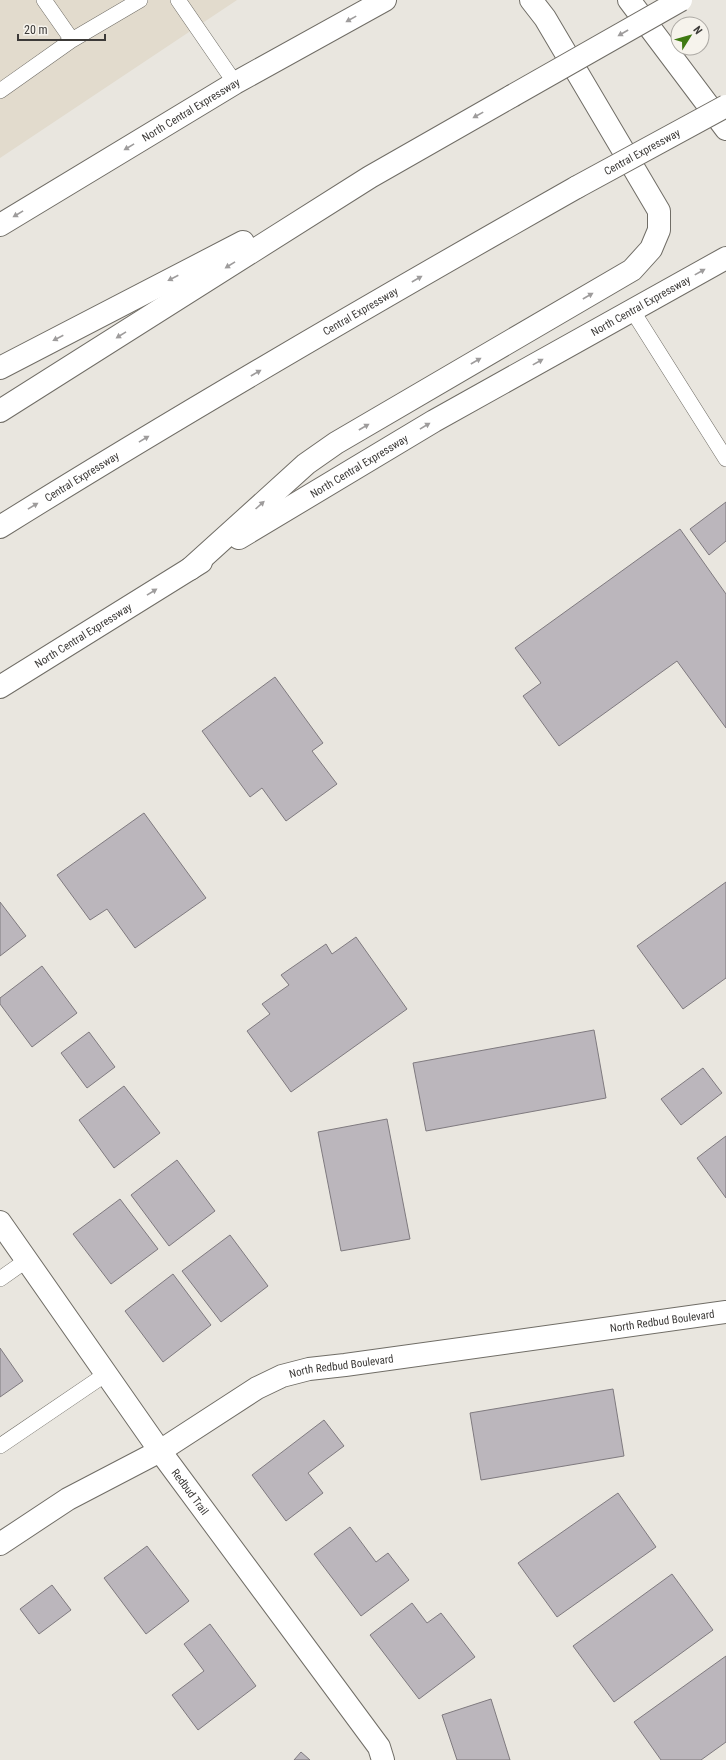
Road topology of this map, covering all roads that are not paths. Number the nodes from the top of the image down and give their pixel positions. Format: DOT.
graph roads {
  1 [pos="44,0"];
  2 [pos="140,0"];
  3 [pos="178,0"];
  4 [pos="385,0"];
  5 [pos="531,0"];
  6 [pos="629,0"];
  7 [pos="681,0"];
  8 [pos="72,40"];
  9 [pos="234,83"];
  10 [pos="0,91"];
  11 [pos="726,106"];
  12 [pos="726,129"];
  13 [pos="370,177"];
  14 [pos="0,225"];
  15 [pos="726,258"];
  16 [pos="632,310"];
  17 [pos="0,368"];
  18 [pos="0,411"];
  19 [pos="726,459"];
  20 [pos="0,527"];
  21 [pos="190,569"];
  22 [pos="0,687"];
  23 [pos="0,1222"];
  24 [pos="27,1260"];
  25 [pos="0,1279"];
  26 [pos="726,1312"];
  27 [pos="106,1374"];
  28 [pos="0,1446"];
  29 [pos="160,1451"];
  30 [pos="0,1544"];
  31 [pos="383,1760"];
  1 -- 8 [label="lane"];
  2 -- 8 [label="lane"];
  3 -- 9 [label="lane"];
  4 -- 9 [label="main road, North Central Expressway, one-way"];
  21 -- 5 [label="main road, one-way"];
  6 -- 12 [label="main road"];
  7 -- 13 [label="main road, one-way, bridge"];
  8 -- 10 [label="lane"];
  9 -- 14 [label="main road, North Central Expressway, one-way"];
  20 -- 11 [label="main road, Central Expressway, one-way, bridge"];
  13 -- 17 [label="main road, one-way"];
  13 -- 18 [label="main road, one-way"];
  16 -- 15 [label="main road, North Central Expressway, one-way"];
  16 -- 19 [label="lane"];
  21 -- 16 [label="main road, North Central Expressway, one-way"];
  22 -- 21 [label="main road, North Central Expressway, one-way"];
  23 -- 24 [label="main road, Redbud Trail"];
  24 -- 25 [label="lane"];
  24 -- 27 [label="main road, Redbud Trail"];
  26 -- 29 [label="main road, North Redbud Boulevard"];
  27 -- 28 [label="lane"];
  27 -- 29 [label="main road, Redbud Trail"];
  29 -- 30 [label="main road, North Redbud Boulevard"];
  29 -- 31 [label="main road, Redbud Trail"];
}
